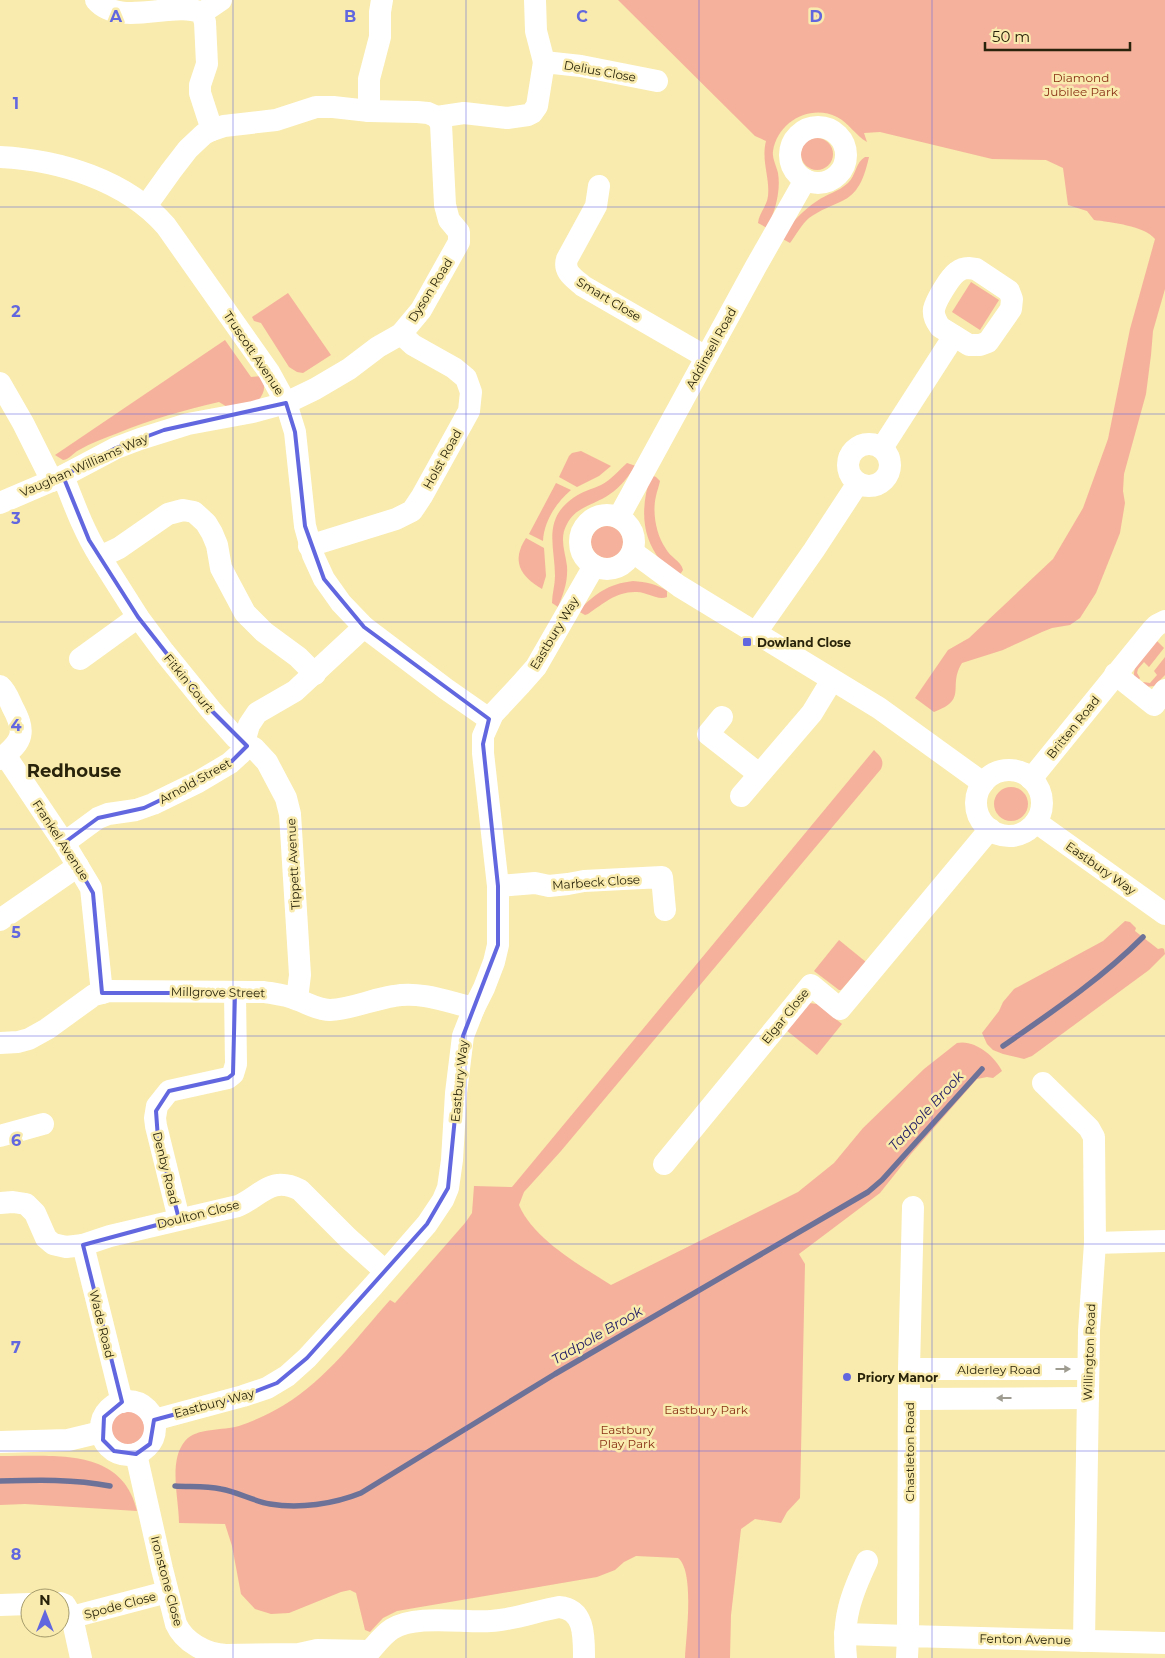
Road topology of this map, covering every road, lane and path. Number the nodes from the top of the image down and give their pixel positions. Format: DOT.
graph roads {
  1 [pos="96,0"];
  2 [pos="221,0"];
  3 [pos="382,0"];
  4 [pos="535,0"];
  5 [pos="202,13"];
  6 [pos="544,62"];
  7 [pos="657,81"];
  8 [pos="369,112"];
  9 [pos="437,117"];
  10 [pos="212,130"];
  11 [pos="0,157"];
  12 [pos="805,180"];
  13 [pos="599,186"];
  14 [pos="146,206"];
  15 [pos="401,334"];
  16 [pos="954,336"];
  17 [pos="706,357"];
  18 [pos="0,383"];
  19 [pos="286,403"];
  20 [pos="882,448"];
  21 [pos="58,478"];
  22 [pos="858,484"];
  23 [pos="0,503"];
  24 [pos="619,517"];
  25 [pos="309,546"];
  26 [pos="632,552"];
  27 [pos="100,558"];
  28 [pos="594,566"];
  29 [pos="138,617"];
  30 [pos="1165,621"];
  31 [pos="364,627"];
  32 [pos="754,634"];
  33 [pos="80,659"];
  34 [pos="315,674"];
  35 [pos="1116,674"];
  36 [pos="832,680"];
  37 [pos="0,686"];
  38 [pos="1165,690"];
  39 [pos="722,717"];
  40 [pos="490,719"];
  41 [pos="244,744"];
  42 [pos="2,757"];
  43 [pos="759,774"];
  44 [pos="1031,779"];
  45 [pos="983,783"];
  46 [pos="741,796"];
  47 [pos="1036,822"];
  48 [pos="990,829"];
  49 [pos="64,843"];
  50 [pos="78,866"];
  51 [pos="498,886"];
  52 [pos="665,910"];
  53 [pos="1165,914"];
  54 [pos="0,920"];
  55 [pos="235,992"];
  56 [pos="102,993"];
  57 [pos="297,999"];
  58 [pos="474,1008"];
  59 [pos="0,1043"];
  60 [pos="1043,1083"];
  61 [pos="43,1124"];
  62 [pos="0,1136"];
  63 [pos="664,1164"];
  64 [pos="0,1203"];
  65 [pos="914,1207"];
  66 [pos="179,1219"];
  67 [pos="1165,1241"];
  68 [pos="1095,1243"];
  69 [pos="83,1246"];
  70 [pos="386,1271"];
  71 [pos="909,1369"];
  72 [pos="1088,1369"];
  73 [pos="1088,1398"];
  74 [pos="909,1399"];
  75 [pos="122,1402"];
  76 [pos="154,1420"];
  77 [pos="101,1432"];
  78 [pos="0,1442"];
  79 [pos="136,1454"];
  80 [pos="867,1560"];
  81 [pos="167,1592"];
  82 [pos="20,1604"];
  83 [pos="0,1605"];
  84 [pos="70,1609"];
  85 [pos="70,1623"];
  86 [pos="844,1634"];
  87 [pos="1084,1641"];
  88 [pos="1165,1643"];
  89 [pos="908,1647"];
  90 [pos="371,1654"];
  91 [pos="81,1658"];
  92 [pos="584,1658"];
  93 [pos="846,1658"];
  1 -- 5 [label="street"];
  2 -- 5 [label="street"];
  3 -- 8 [label="street"];
  4 -- 6 [label="street"];
  5 -- 10 [label="street"];
  6 -- 7 [label="street, Delius Close"];
  6 -- 9 [label="street"];
  8 -- 9 [label="street"];
  8 -- 10 [label="street"];
  9 -- 15 [label="street, Dyson Road"];
  10 -- 14 [label="street"];
  11 -- 14 [label="street, Truscott Avenue"];
  12 -- 17 [label="street, Addinsell Road"];
  13 -- 17 [label="street, Smart Close"];
  14 -- 19 [label="street, Truscott Avenue"];
  15 -- 19 [label="street, Dyson Road"];
  15 -- 25 [label="street, Holst Road"];
  16 -- 20 [label="street"];
  17 -- 24 [label="street, Addinsell Road"];
  18 -- 21 [label="street"];
  19 -- 21 [label="street, Vaughan Williams Way"];
  19 -- 25 [label="street, Truscott Avenue"];
  20 -- 22 [label="street"];
  20 -- 22 [label="street"];
  21 -- 23 [label="street, Vaughan Williams Way"];
  21 -- 27 [label="street, Fitkin Court"];
  22 -- 32 [label="street"];
  24 -- 26 [label="street"];
  24 -- 28 [label="street"];
  25 -- 31 [label="street, Truscott Avenue"];
  26 -- 28 [label="street"];
  26 -- 32 [label="street"];
  27 -- 29 [label="street, Fitkin Court"];
  27 -- 34 [label="street"];
  28 -- 40 [label="street, Eastbury Way"];
  29 -- 33 [label="street"];
  29 -- 41 [label="street, Fitkin Court"];
  30 -- 35 [label="street, Britten Road"];
  31 -- 34 [label="street, Arnold Street"];
  31 -- 40 [label="street, Truscott Avenue"];
  32 -- 36 [label="street"];
  34 -- 41 [label="street, Arnold Street"];
  35 -- 38 [label="street"];
  35 -- 44 [label="street, Britten Road"];
  36 -- 43 [label="street"];
  36 -- 45 [label="street"];
  37 -- 42 [label="street, Frankel Avenue"];
  39 -- 43 [label="street"];
  40 -- 51 [label="street, Eastbury Way"];
  41 -- 49 [label="street, Arnold Street"];
  41 -- 57 [label="street, Tippett Avenue"];
  42 -- 49 [label="street, Frankel Avenue"];
  43 -- 46 [label="street"];
  44 -- 45 [label="street"];
  44 -- 47 [label="street"];
  45 -- 48 [label="street"];
  47 -- 48 [label="street"];
  47 -- 53 [label="street, Eastbury Way"];
  48 -- 63 [label="street, Elgar Close"];
  49 -- 50 [label="street, Frankel Avenue"];
  50 -- 54 [label="street"];
  50 -- 56 [label="street, Frankel Avenue"];
  51 -- 52 [label="street, Marbeck Close"];
  51 -- 58 [label="street, Eastbury Way"];
  55 -- 56 [label="street, Millgrove Street"];
  55 -- 57 [label="street, Millgrove Street"];
  55 -- 66 [label="street, Denby Road"];
  56 -- 59 [label="street, Millgrove Street"];
  57 -- 58 [label="street, Millgrove Street"];
  58 -- 70 [label="street, Eastbury Way"];
  60 -- 68 [label="street, Willington Road"];
  61 -- 62 [label="street"];
  64 -- 69 [label="street, Doulton Close"];
  65 -- 71 [label="street, Chastleton Road"];
  66 -- 69 [label="street, Doulton Close"];
  66 -- 70 [label="street, Doulton Close"];
  67 -- 68 [label="street"];
  68 -- 72 [label="street, Willington Road"];
  69 -- 75 [label="street, Wade Road"];
  70 -- 76 [label="street, Eastbury Way"];
  71 -- 72 [label="street, Alderley Road, one-way"];
  71 -- 74 [label="street, Chastleton Road"];
  72 -- 73 [label="street, Willington Road"];
  73 -- 74 [label="street, one-way"];
  73 -- 87 [label="street, Willington Road"];
  74 -- 89 [label="street, Chastleton Road"];
  75 -- 76 [label="street"];
  75 -- 77 [label="street"];
  76 -- 79 [label="street"];
  77 -- 78 [label="street"];
  77 -- 79 [label="street"];
  79 -- 81 [label="street, Ironstone Close"];
  80 -- 86 [label="street"];
  81 -- 84 [label="street, Spode Close"];
  81 -- 90 [label="street, Ironstone Close"];
  82 -- 83 [label="street"];
  85 -- 91 [label="street, Spode Close"];
  86 -- 89 [label="street, Fenton Avenue"];
  86 -- 93 [label="street"];
  87 -- 88 [label="street, Fenton Avenue"];
  87 -- 89 [label="street, Fenton Avenue"];
  90 -- 92 [label="street, Ironstone Close"];
}
